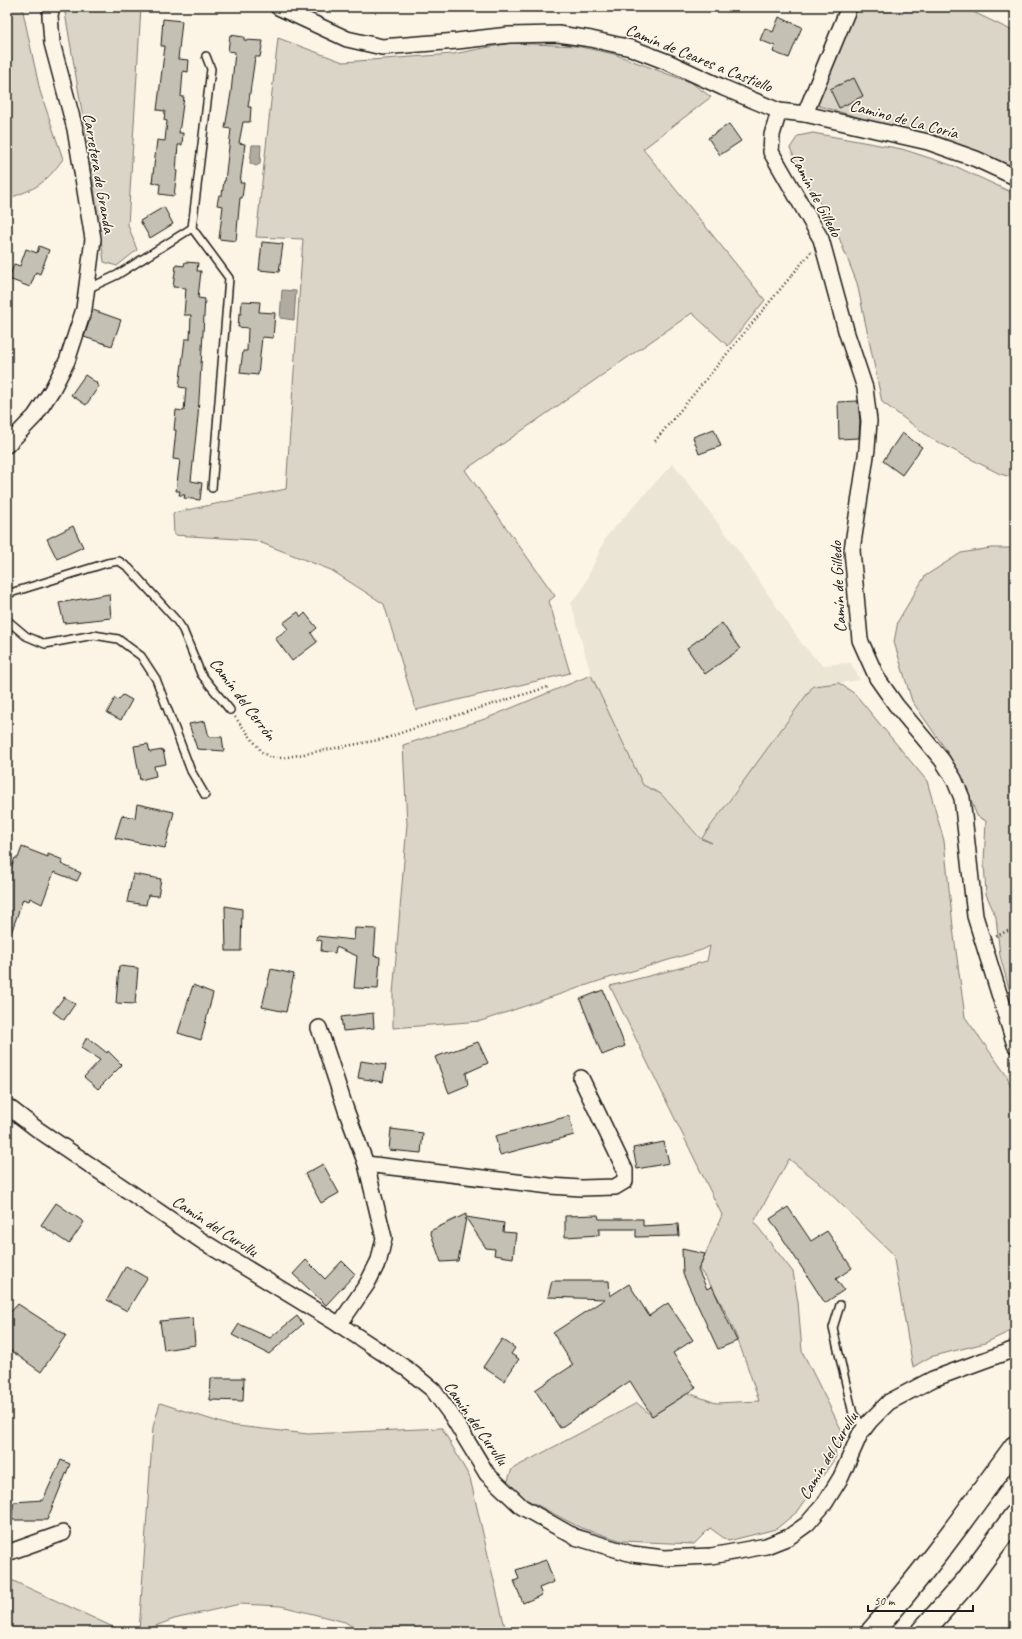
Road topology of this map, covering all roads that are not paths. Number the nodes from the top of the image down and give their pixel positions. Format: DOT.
graph roads {
  1 [pos="52,7"];
  2 [pos="278,7"];
  3 [pos="849,7"];
  4 [pos="206,56"];
  5 [pos="779,111"];
  6 [pos="805,114"];
  7 [pos="1015,178"];
  8 [pos="192,228"];
  9 [pos="87,289"];
  10 [pos="7,445"];
  11 [pos="212,488"];
  12 [pos="7,594"];
  13 [pos="7,620"];
  14 [pos="230,710"];
  15 [pos="205,796"];
  16 [pos="320,1028"];
  17 [pos="1015,1045"];
  18 [pos="581,1078"];
  19 [pos="7,1106"];
  20 [pos="366,1164"];
  21 [pos="840,1305"];
  22 [pos="339,1325"];
  23 [pos="1015,1350"];
  24 [pos="865,1429"];
  25 [pos="1015,1447"];
  26 [pos="1015,1516"];
  27 [pos="63,1533"];
  28 [pos="1015,1534"];
  29 [pos="7,1553"];
  30 [pos="872,1632"];
  31 [pos="922,1632"];
  32 [pos="940,1632"];
  1 -- 9 [label="street, Carretera de Granda"];
  2 -- 5 [label="street, Camín de Ceares a Castiello"];
  3 -- 6 [label="street"];
  4 -- 8 [label="lane"];
  5 -- 6 [label="street, Camino de La Coría"];
  5 -- 17 [label="street, Camín de Gilledo"];
  6 -- 7 [label="street, Camino de La Coría"];
  8 -- 9 [label="lane"];
  8 -- 11 [label="lane"];
  9 -- 10 [label="street, Carretera de Granda"];
  12 -- 14 [label="lane, Camín del Cerrón"];
  13 -- 15 [label="lane"];
  16 -- 20 [label="street"];
  18 -- 20 [label="street"];
  19 -- 22 [label="street, Camín del Curullu"];
  20 -- 22 [label="street"];
  21 -- 24 [label="lane"];
  22 -- 24 [label="street, Camín del Curullu"];
  23 -- 24 [label="street, Camín del Curullu"];
  25 -- 30 [label="highway"];
  26 -- 31 [label="highway"];
  27 -- 29 [label="street"];
  28 -- 32 [label="highway"];
}
